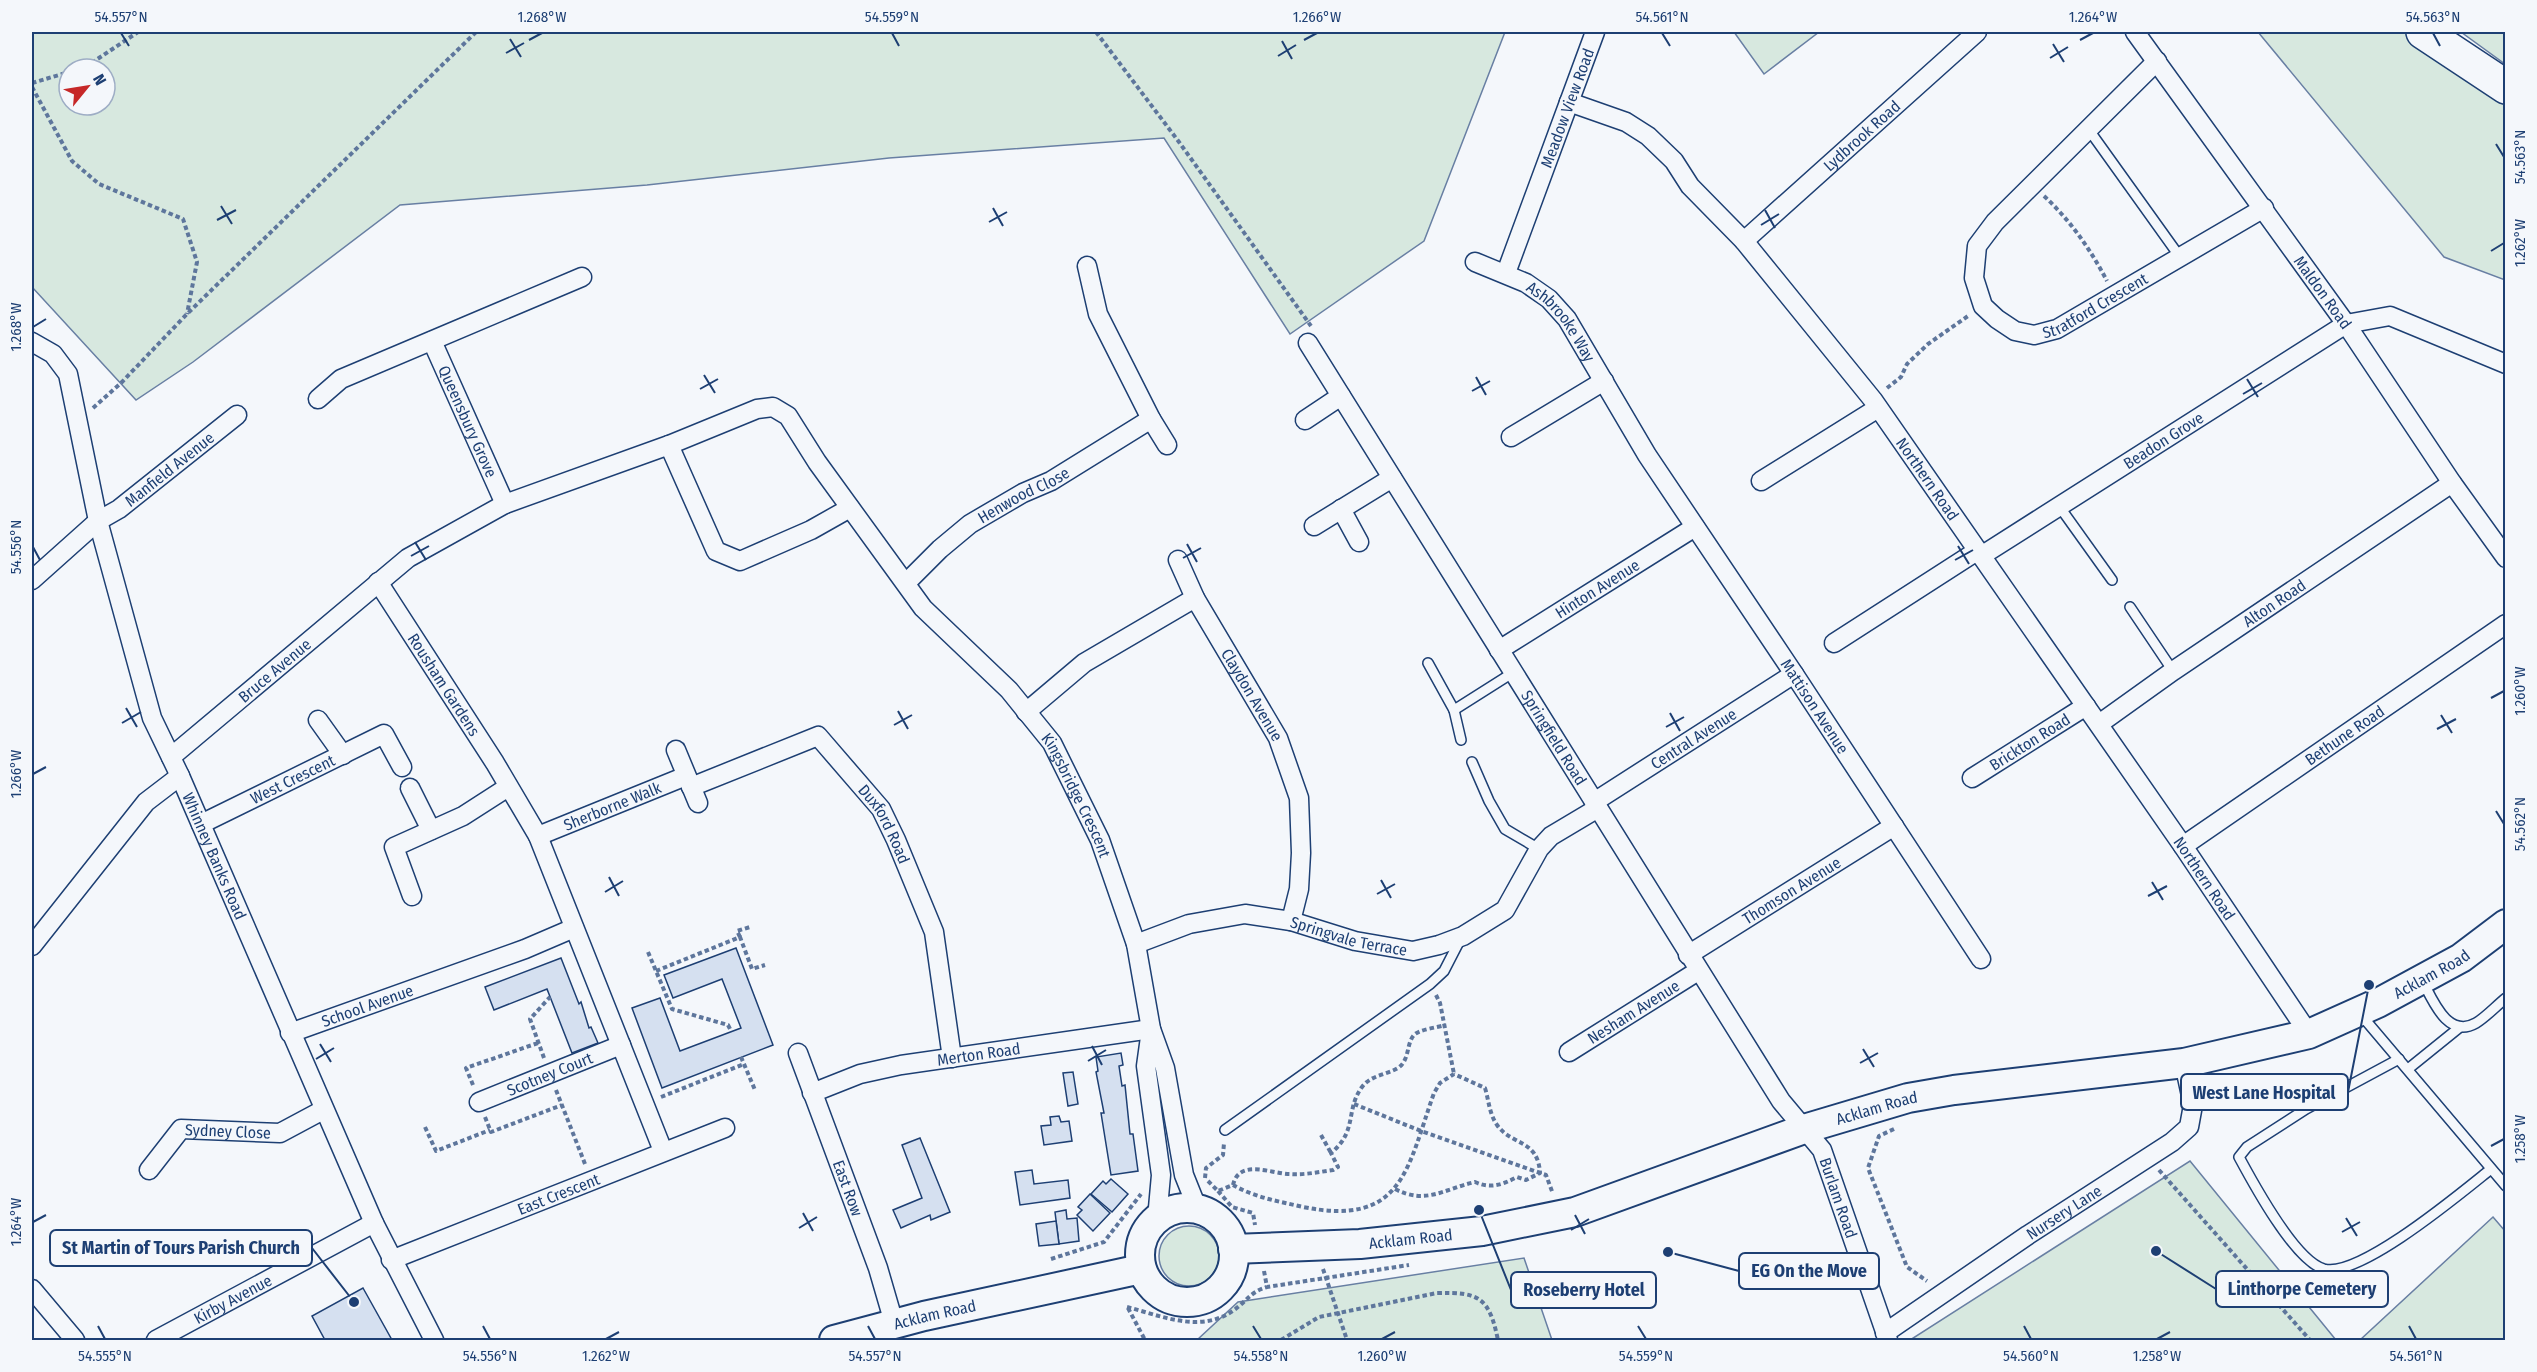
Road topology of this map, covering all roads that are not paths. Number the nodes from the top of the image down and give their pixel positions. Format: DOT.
graph roads {
  1 [pos="1595,32"];
  2 [pos="1977,32"];
  3 [pos="2135,32"];
  4 [pos="2423,32"];
  5 [pos="2437,32"];
  6 [pos="2157,62"];
  7 [pos="2478,68"];
  8 [pos="2505,87"];
  9 [pos="1569,102"];
  10 [pos="2089,130"];
  11 [pos="1540,184"];
  12 [pos="2264,208"];
  13 [pos="1744,241"];
  14 [pos="2180,257"];
  15 [pos="1475,262"];
  16 [pos="1087,266"];
  17 [pos="1506,273"];
  18 [pos="582,277"];
  19 [pos="2346,324"];
  20 [pos="432,341"];
  21 [pos="32,342"];
  22 [pos="1308,343"];
  23 [pos="2505,364"];
  24 [pos="1604,381"];
  25 [pos="1341,396"];
  26 [pos="318,399"];
  27 [pos="1876,404"];
  28 [pos="237,415"];
  29 [pos="1151,419"];
  30 [pos="1305,420"];
  31 [pos="1511,437"];
  32 [pos="669,445"];
  33 [pos="1167,445"];
  34 [pos="1647,455"];
  35 [pos="1392,478"];
  36 [pos="1761,481"];
  37 [pos="2452,483"];
  38 [pos="505,504"];
  39 [pos="2059,506"];
  40 [pos="850,508"];
  41 [pos="1341,509"];
  42 [pos="98,520"];
  43 [pos="1314,526"];
  44 [pos="1695,527"];
  45 [pos="1359,542"];
  46 [pos="1979,553"];
  47 [pos="2505,558"];
  48 [pos="1178,560"];
  49 [pos="32,580"];
  50 [pos="2112,580"];
  51 [pos="378,582"];
  52 [pos="906,583"];
  53 [pos="1195,598"];
  54 [pos="2130,607"];
  55 [pos="2505,624"];
  56 [pos="1834,643"];
  57 [pos="1499,650"];
  58 [pos="1428,663"];
  59 [pos="2173,671"];
  60 [pos="1514,672"];
  61 [pos="1794,674"];
  62 [pos="2086,706"];
  63 [pos="1454,710"];
  64 [pos="1026,712"];
  65 [pos="318,720"];
  66 [pos="2099,724"];
  67 [pos="1461,740"];
  68 [pos="676,750"];
  69 [pos="343,754"];
  70 [pos="171,757"];
  71 [pos="1472,762"];
  72 [pos="402,767"];
  73 [pos="180,776"];
  74 [pos="1972,778"];
  75 [pos="508,787"];
  76 [pos="410,788"];
  77 [pos="692,789"];
  78 [pos="1596,805"];
  79 [pos="201,824"];
  80 [pos="1894,826"];
  81 [pos="431,830"];
  82 [pos="538,836"];
  83 [pos="2183,846"];
  84 [pos="1535,856"];
  85 [pos="412,896"];
  86 [pos="1291,921"];
  87 [pos="2505,924"];
  88 [pos="574,927"];
  89 [pos="1463,936"];
  90 [pos="1136,944"];
  91 [pos="32,946"];
  92 [pos="1688,955"];
  93 [pos="1981,959"];
  94 [pos="1698,971"];
  95 [pos="2421,980"];
  96 [pos="2505,998"];
  97 [pos="2359,1012"];
  98 [pos="2460,1027"];
  99 [pos="1151,1029"];
  100 [pos="290,1033"];
  101 [pos="2309,1034"];
  102 [pos="621,1045"];
  103 [pos="1569,1052"];
  104 [pos="798,1053"];
  105 [pos="952,1058"];
  106 [pos="2399,1059"];
  107 [pos="2184,1063"];
  108 [pos="2408,1069"];
  109 [pos="812,1093"];
  110 [pos="479,1102"];
  111 [pos="323,1110"];
  112 [pos="725,1128"];
  113 [pos="1804,1129"];
  114 [pos="1225,1130"];
  115 [pos="663,1150"];
  116 [pos="2491,1168"];
  117 [pos="148,1170"];
  118 [pos="2505,1186"];
  119 [pos="1197,1191"];
  120 [pos="1157,1219"];
  121 [pos="374,1223"];
  122 [pos="1233,1249"];
  123 [pos="391,1260"];
  124 [pos="1141,1269"];
  125 [pos="32,1289"];
  126 [pos="885,1330"];
  127 [pos="1886,1337"];
  128 [pos="75,1341"];
  129 [pos="156,1341"];
  130 [pos="434,1341"];
  131 [pos="834,1341"];
  1 -- 9 [label="street, Meadow View Road"];
  2 -- 13 [label="street, Lydbrook Road"];
  3 -- 6 [label="street, Maldon Road"];
  4 -- 7 [label="highway"];
  5 -- 7 [label="highway"];
  6 -- 10 [label="street"];
  6 -- 12 [label="street, Maldon Road"];
  7 -- 8 [label="highway"];
  9 -- 11 [label="street, Meadow View Road"];
  9 -- 13 [label="street, Northern Road"];
  10 -- 14 [label="lane"];
  10 -- 14 [label="street, Stratford Crescent"];
  11 -- 17 [label="street, Ashbrooke Way"];
  12 -- 14 [label="street, Stratford Crescent"];
  12 -- 19 [label="street, Maldon Road"];
  13 -- 27 [label="street, Northern Road"];
  15 -- 17 [label="street, Ashbrooke Way"];
  16 -- 29 [label="street"];
  17 -- 24 [label="street, Ashbrooke Way"];
  18 -- 20 [label="street"];
  19 -- 23 [label="street"];
  19 -- 37 [label="street, Maldon Road"];
  19 -- 39 [label="street, Beadon Grove"];
  20 -- 26 [label="street"];
  20 -- 38 [label="street, Queensbury Grove"];
  21 -- 42 [label="street, Whinney Banks Road"];
  22 -- 25 [label="street, Springfield Road"];
  24 -- 31 [label="street, Ashbrooke Way"];
  24 -- 34 [label="street, Ashbrooke Way"];
  25 -- 30 [label="street"];
  25 -- 35 [label="street, Springfield Road"];
  27 -- 36 [label="street"];
  27 -- 46 [label="street, Northern Road"];
  28 -- 42 [label="street, Manfield Avenue"];
  29 -- 33 [label="street"];
  29 -- 52 [label="street, Henwood Close"];
  32 -- 38 [label="street, Bruce Avenue"];
  32 -- 40 [label="street, Kingsbridge Crescent"];
  32 -- 40 [label="street"];
  34 -- 44 [label="street, Mattison Avenue"];
  35 -- 41 [label="street"];
  35 -- 57 [label="street, Springfield Road"];
  37 -- 47 [label="street, Maldon Road"];
  37 -- 59 [label="street, Alton Road"];
  38 -- 51 [label="street, Bruce Avenue"];
  39 -- 46 [label="street, Beadon Grove"];
  39 -- 50 [label="lane"];
  40 -- 52 [label="street, Kingsbridge Crescent"];
  41 -- 43 [label="street"];
  41 -- 45 [label="street"];
  42 -- 49 [label="street, Manfield Avenue"];
  42 -- 70 [label="street, Whinney Banks Road"];
  44 -- 57 [label="street, Hinton Avenue"];
  44 -- 61 [label="street, Mattison Avenue"];
  46 -- 56 [label="street"];
  46 -- 62 [label="street, Northern Road"];
  48 -- 53 [label="street, Claydon Avenue"];
  51 -- 70 [label="street, Bruce Avenue"];
  51 -- 75 [label="street, Rousham Gardens"];
  52 -- 64 [label="street, Kingsbridge Crescent"];
  53 -- 64 [label="street"];
  53 -- 86 [label="street, Claydon Avenue"];
  54 -- 59 [label="lane"];
  55 -- 83 [label="street, Bethune Road"];
  57 -- 60 [label="street, Springfield Road"];
  58 -- 63 [label="lane"];
  59 -- 66 [label="street, Alton Road"];
  60 -- 63 [label="lane"];
  60 -- 78 [label="street, Springfield Road"];
  61 -- 78 [label="street, Central Avenue"];
  61 -- 80 [label="street, Mattison Avenue"];
  62 -- 66 [label="street, Northern Road"];
  62 -- 74 [label="street, Brickton Road"];
  63 -- 67 [label="lane"];
  64 -- 90 [label="street, Kingsbridge Crescent"];
  65 -- 69 [label="street"];
  66 -- 83 [label="street, Northern Road"];
  68 -- 77 [label="street"];
  69 -- 72 [label="street, West Crescent"];
  69 -- 79 [label="street, West Crescent"];
  70 -- 73 [label="street, Whinney Banks Road"];
  71 -- 84 [label="lane"];
  73 -- 79 [label="street, Whinney Banks Road"];
  73 -- 91 [label="street"];
  75 -- 81 [label="street"];
  75 -- 82 [label="street, Rousham Gardens"];
  76 -- 81 [label="street"];
  77 -- 82 [label="street, Sherborne Walk"];
  77 -- 105 [label="street, Duxford Road"];
  78 -- 84 [label="street, Central Avenue"];
  78 -- 92 [label="street, Springfield Road"];
  79 -- 100 [label="street, Whinney Banks Road"];
  80 -- 92 [label="street, Thomson Avenue"];
  80 -- 93 [label="street, Mattison Avenue"];
  81 -- 85 [label="street"];
  82 -- 88 [label="street, Rousham Gardens"];
  83 -- 101 [label="street, Northern Road"];
  84 -- 89 [label="street, Springvale Terrace"];
  86 -- 89 [label="street, Springvale Terrace"];
  86 -- 90 [label="street, Springvale Terrace"];
  87 -- 95 [label="main road, Acklam Road"];
  88 -- 100 [label="street, School Avenue"];
  88 -- 102 [label="street, Rousham Gardens"];
  89 -- 114 [label="lane"];
  90 -- 99 [label="street, Kingsbridge Crescent"];
  92 -- 94 [label="street, Springfield Road"];
  94 -- 103 [label="street, Nesham Avenue"];
  94 -- 113 [label="street, Springfield Road"];
  95 -- 97 [label="main road, Acklam Road"];
  95 -- 98 [label="lane"];
  96 -- 98 [label="lane"];
  97 -- 101 [label="main road, Acklam Road"];
  97 -- 106 [label="lane"];
  98 -- 108 [label="lane"];
  99 -- 105 [label="street, Merton Road"];
  99 -- 119 [label="street, Kingsbridge Crescent"];
  99 -- 120 [label="street, Kingsbridge Crescent"];
  100 -- 111 [label="street, Whinney Banks Road"];
  101 -- 107 [label="main road, Acklam Road"];
  102 -- 110 [label="street, Scotney Court"];
  102 -- 115 [label="street, Rousham Gardens"];
  104 -- 109 [label="street, East Row"];
  105 -- 109 [label="street, Merton Road"];
  106 -- 108 [label="lane"];
  106 -- 116 [label="lane"];
  107 -- 113 [label="main road, Acklam Road"];
  107 -- 127 [label="street, Nursery Lane"];
  108 -- 116 [label="lane"];
  109 -- 126 [label="street, East Row"];
  111 -- 117 [label="street, Sydney Close"];
  111 -- 121 [label="street, Whinney Banks Road"];
  112 -- 115 [label="street, East Crescent"];
  113 -- 122 [label="main road, Acklam Road"];
  113 -- 127 [label="street, Burlam Road"];
  115 -- 123 [label="street, East Crescent"];
  116 -- 118 [label="lane"];
  119 -- 120 [label="main road"];
  119 -- 122 [label="main road"];
  120 -- 124 [label="main road"];
  121 -- 123 [label="street, Whinney Banks Road"];
  121 -- 129 [label="street, Kirby Avenue"];
  122 -- 124 [label="main road"];
  123 -- 130 [label="street, Whinney Banks Road"];
  124 -- 126 [label="main road, Acklam Road"];
  125 -- 128 [label="street"];
  126 -- 131 [label="main road, Acklam Road"];
}
